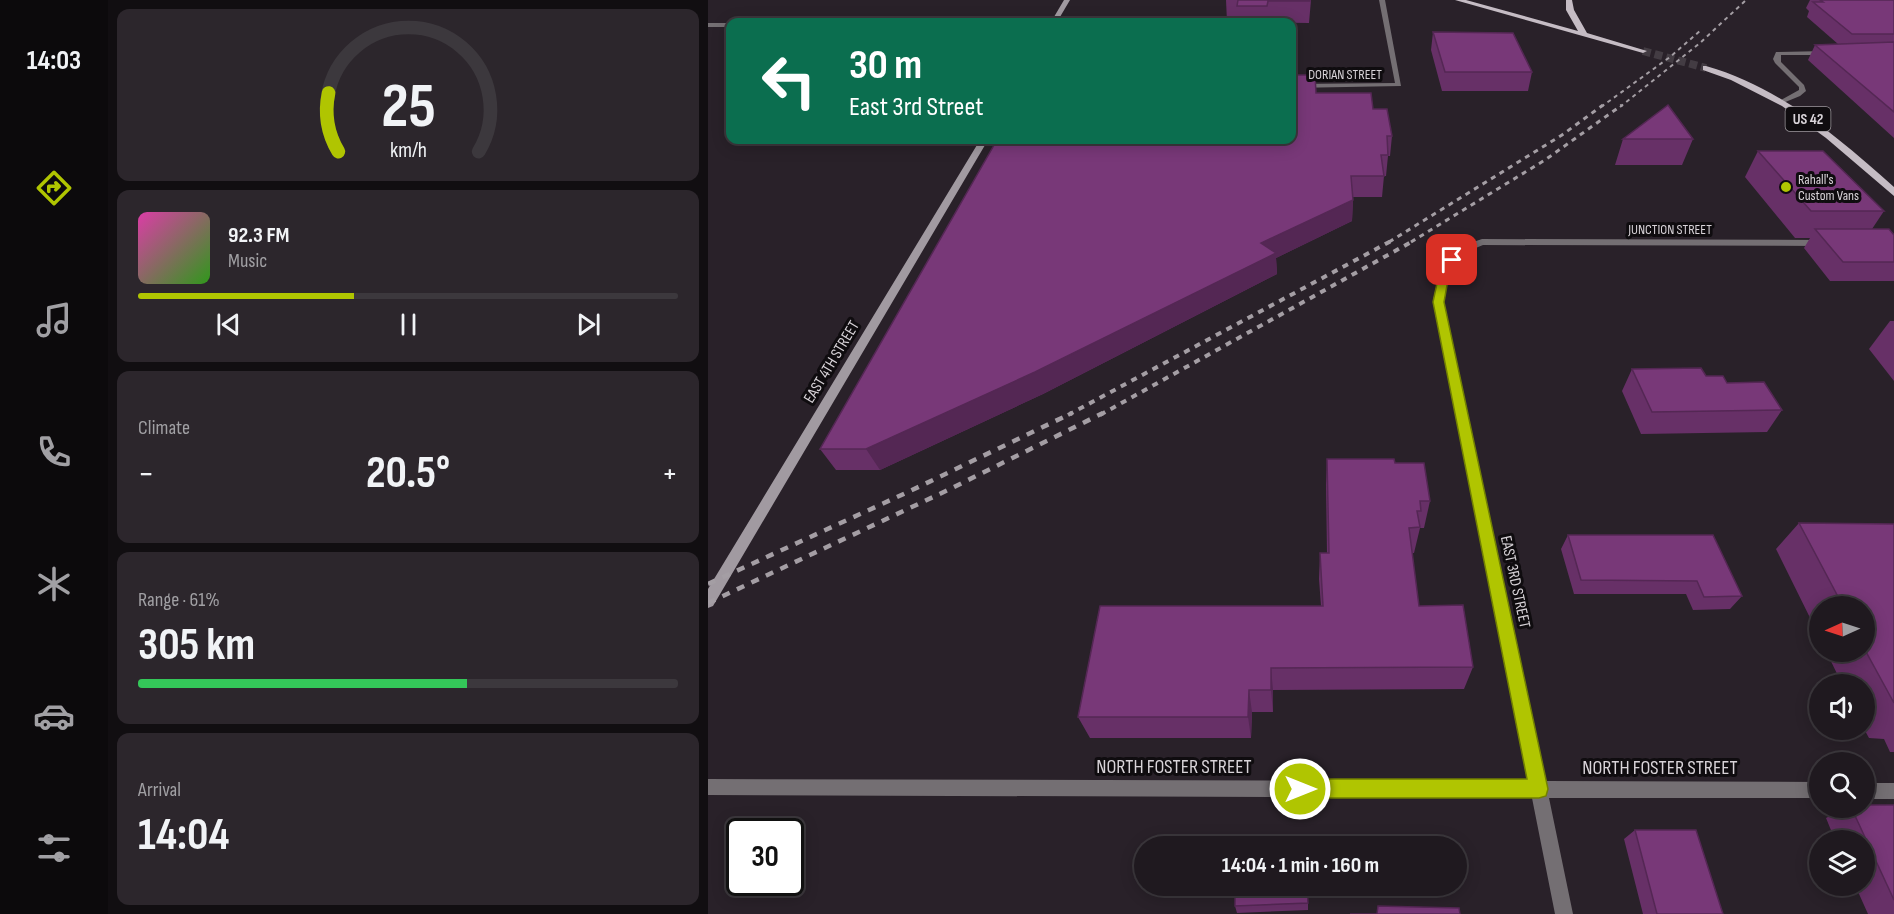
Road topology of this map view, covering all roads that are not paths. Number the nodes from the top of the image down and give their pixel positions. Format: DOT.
graph roads {
  1 [pos="1067,0"];
  2 [pos="1382,0"];
  3 [pos="1458,0"];
  4 [pos="1569,0"];
  5 [pos="1056,18"];
  6 [pos="708,25"];
  7 [pos="726,25"];
  8 [pos="1585,36"];
  9 [pos="1643,51"];
  10 [pos="1836,53"];
  11 [pos="1706,68"];
  12 [pos="1296,86"];
  13 [pos="1783,101"];
  14 [pos="982,144"];
  15 [pos="1894,193"];
  16 [pos="1834,243"];
  17 [pos="1452,260"];
  18 [pos="708,602"];
  19 [pos="708,787"];
  20 [pos="1539,789"];
  21 [pos="1809,790"];
  22 [pos="1875,791"];
  23 [pos="1894,791"];
  24 [pos="1564,914"];
  1 -- 5 [label="main road"];
  2 -- 12 [label="street, DORIAN STREET"];
  3 -- 8 [label="main road"];
  4 -- 8 [label="main road"];
  6 -- 7 [label="street"];
  8 -- 9 [label="main road"];
  10 -- 13 [label="street"];
  11 -- 13 [label="main road, US 42"];
  13 -- 15 [label="main road, US 42"];
  14 -- 18 [label="main road, EAST 4TH STREET"];
  16 -- 17 [label="street, JUNCTION STREET"];
  17 -- 20 [label="street, EAST 3RD STREET"];
  19 -- 20 [label="street, NORTH FOSTER STREET"];
  20 -- 21 [label="street, NORTH FOSTER STREET"];
  20 -- 24 [label="street, EAST 3RD STREET"];
  22 -- 23 [label="street"];
}
